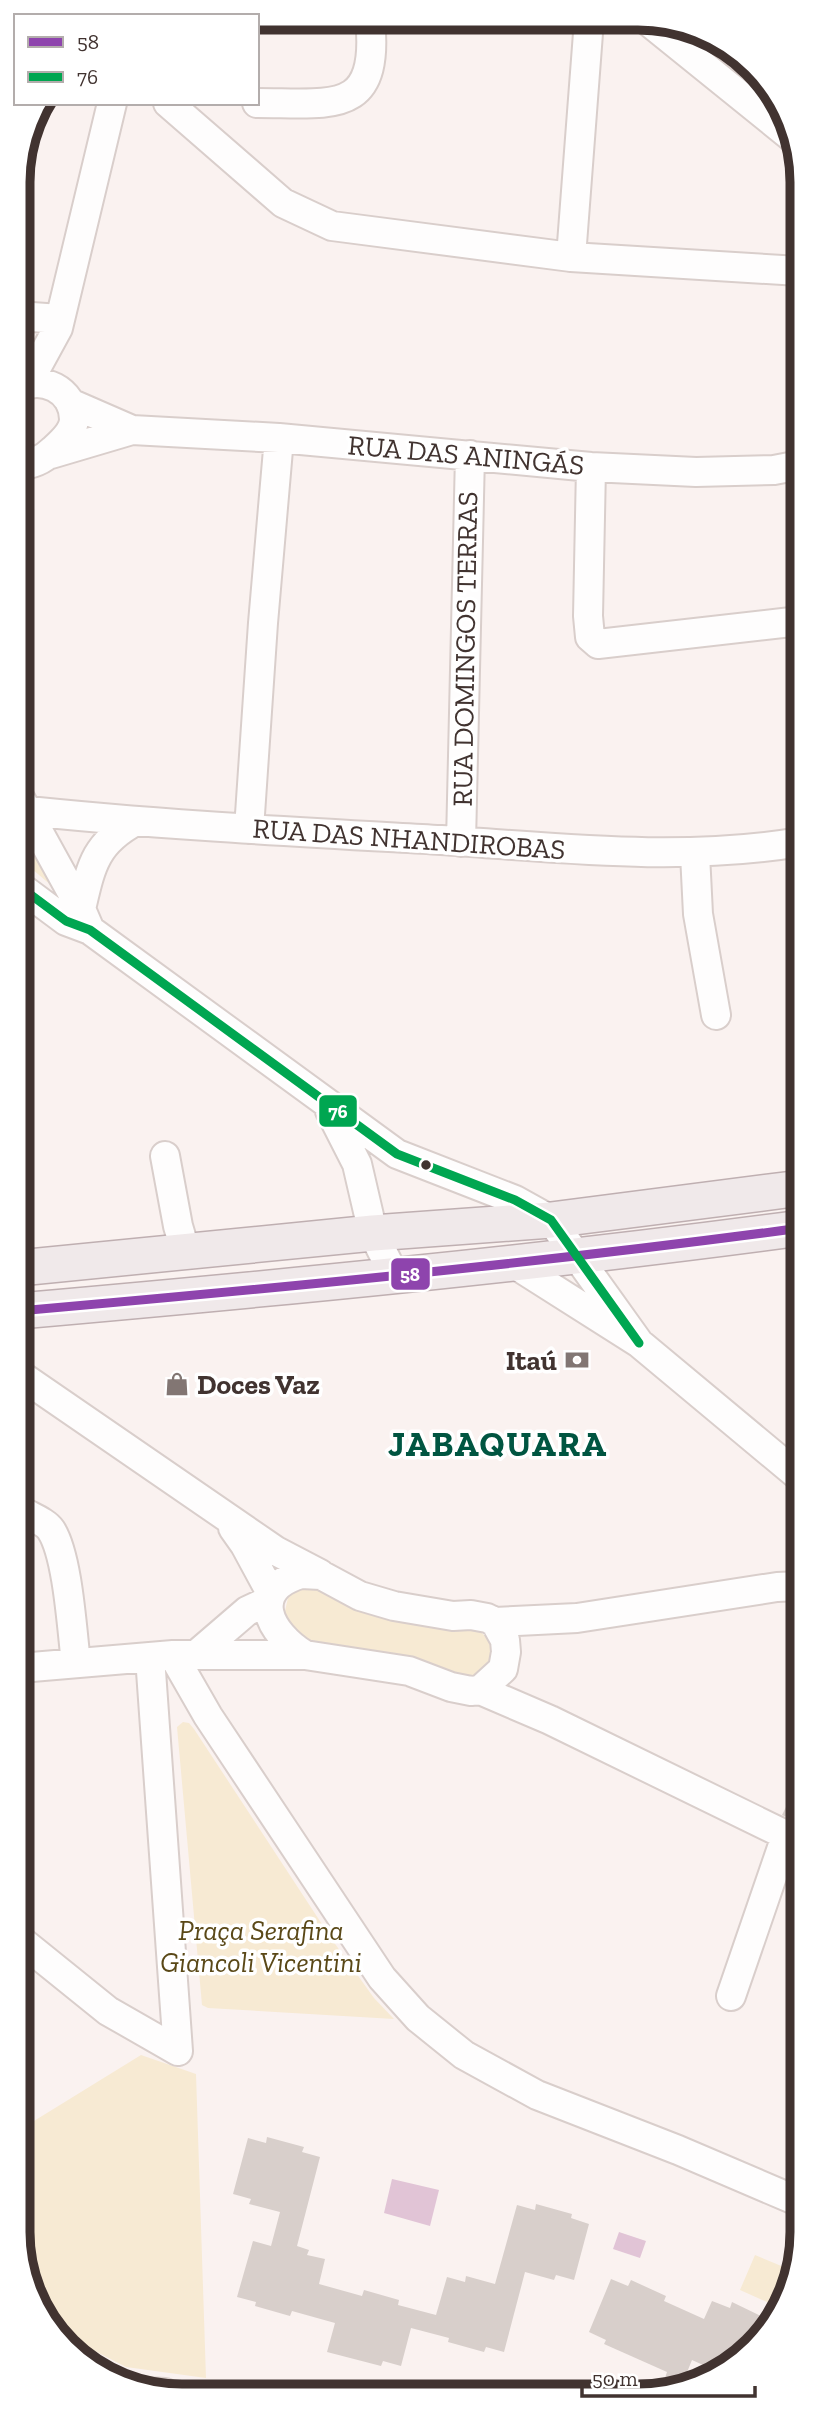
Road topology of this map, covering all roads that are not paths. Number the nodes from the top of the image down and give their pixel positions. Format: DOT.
graph roads {
  1 [pos="371,30"];
  2 [pos="588,30"];
  3 [pos="664,32"];
  4 [pos="259,103"];
  5 [pos="112,105"];
  6 [pos="170,105"];
  7 [pos="770,108"];
  8 [pos="571,257"];
  9 [pos="790,270"];
  10 [pos="30,318"];
  11 [pos="59,323"];
  12 [pos="30,374"];
  13 [pos="30,385"];
  14 [pos="65,396"];
  15 [pos="132,430"];
  16 [pos="279,438"];
  17 [pos="48,455"];
  18 [pos="470,456"];
  19 [pos="30,464"];
  20 [pos="591,467"];
  21 [pos="790,467"];
  22 [pos="790,622"];
  23 [pos="30,807"];
  24 [pos="136,821"];
  25 [pos="30,822"];
  26 [pos="249,829"];
  27 [pos="461,842"];
  28 [pos="790,843"];
  29 [pos="695,854"];
  30 [pos="30,894"];
  31 [pos="85,919"];
  32 [pos="716,1015"];
  33 [pos="325,1102"];
  34 [pos="397,1154"];
  35 [pos="165,1156"];
  36 [pos="361,1175"];
  37 [pos="790,1189"];
  38 [pos="551,1220"];
  39 [pos="790,1229"];
  40 [pos="373,1233"];
  41 [pos="186,1252"];
  42 [pos="578,1255"];
  43 [pos="513,1263"];
  44 [pos="30,1267"];
  45 [pos="395,1278"];
  46 [pos="30,1310"];
  47 [pos="639,1343"];
  48 [pos="30,1382"];
  49 [pos="790,1469"];
  50 [pos="223,1515"];
  51 [pos="30,1516"];
  52 [pos="321,1575"];
  53 [pos="790,1584"];
  54 [pos="269,1597"];
  55 [pos="500,1631"];
  56 [pos="173,1655"];
  57 [pos="305,1655"];
  58 [pos="76,1663"];
  59 [pos="30,1667"];
  60 [pos="480,1690"];
  61 [pos="790,1838"];
  62 [pos="790,1850"];
  63 [pos="30,1948"];
  64 [pos="731,1996"];
  65 [pos="790,2198"];
  1 -- 4 [label="street"];
  2 -- 8 [label="street"];
  3 -- 7 [label="street"];
  5 -- 11 [label="street"];
  6 -- 8 [label="street"];
  8 -- 9 [label="street"];
  10 -- 11 [label="street"];
  11 -- 12 [label="street"];
  11 -- 14 [label="street"];
  13 -- 14 [label="street, RUA DAS ANINGÁS"];
  14 -- 15 [label="street, RUA DAS ANINGÁS"];
  14 -- 17 [label="street"];
  15 -- 16 [label="street, RUA DAS ANINGÁS"];
  15 -- 17 [label="street, RUA DAS ANINGÁS"];
  16 -- 18 [label="street, RUA DAS ANINGÁS"];
  16 -- 26 [label="street"];
  17 -- 19 [label="street, RUA DAS ANINGÁS"];
  18 -- 20 [label="street, RUA DAS ANINGÁS"];
  18 -- 27 [label="street, RUA DOMINGOS TERRAS"];
  20 -- 21 [label="street, RUA DAS ANINGÁS"];
  20 -- 22 [label="street"];
  23 -- 24 [label="street, RUA DAS NHANDIROBAS"];
  24 -- 26 [label="street, RUA DAS NHANDIROBAS"];
  24 -- 31 [label="street"];
  25 -- 31 [label="street"];
  26 -- 27 [label="street, RUA DAS NHANDIROBAS"];
  27 -- 29 [label="street, RUA DAS NHANDIROBAS"];
  28 -- 29 [label="street, RUA DAS NHANDIROBAS"];
  29 -- 32 [label="street"];
  30 -- 31 [label="street"];
  31 -- 33 [label="street"];
  33 -- 34 [label="street"];
  33 -- 36 [label="street"];
  34 -- 36 [label="street"];
  34 -- 38 [label="street"];
  35 -- 41 [label="street"];
  36 -- 40 [label="street"];
  37 -- 38 [label="main road"];
  38 -- 40 [label="main road"];
  38 -- 42 [label="street"];
  39 -- 42 [label="main road"];
  40 -- 41 [label="main road"];
  40 -- 45 [label="street"];
  41 -- 44 [label="main road"];
  42 -- 43 [label="main road"];
  42 -- 47 [label="street"];
  43 -- 45 [label="main road"];
  43 -- 47 [label="street"];
  45 -- 46 [label="main road"];
  47 -- 49 [label="street"];
  48 -- 50 [label="street"];
  50 -- 52 [label="street"];
  50 -- 54 [label="street"];
  51 -- 58 [label="street"];
  52 -- 54 [label="street"];
  52 -- 55 [label="street"];
  53 -- 55 [label="street"];
  54 -- 56 [label="street"];
  54 -- 57 [label="street"];
  55 -- 60 [label="street"];
  56 -- 57 [label="street"];
  56 -- 58 [label="street"];
  56 -- 63 [label="street"];
  56 -- 65 [label="street"];
  57 -- 60 [label="street"];
  58 -- 59 [label="street"];
  60 -- 61 [label="street"];
  62 -- 64 [label="street"];
}
